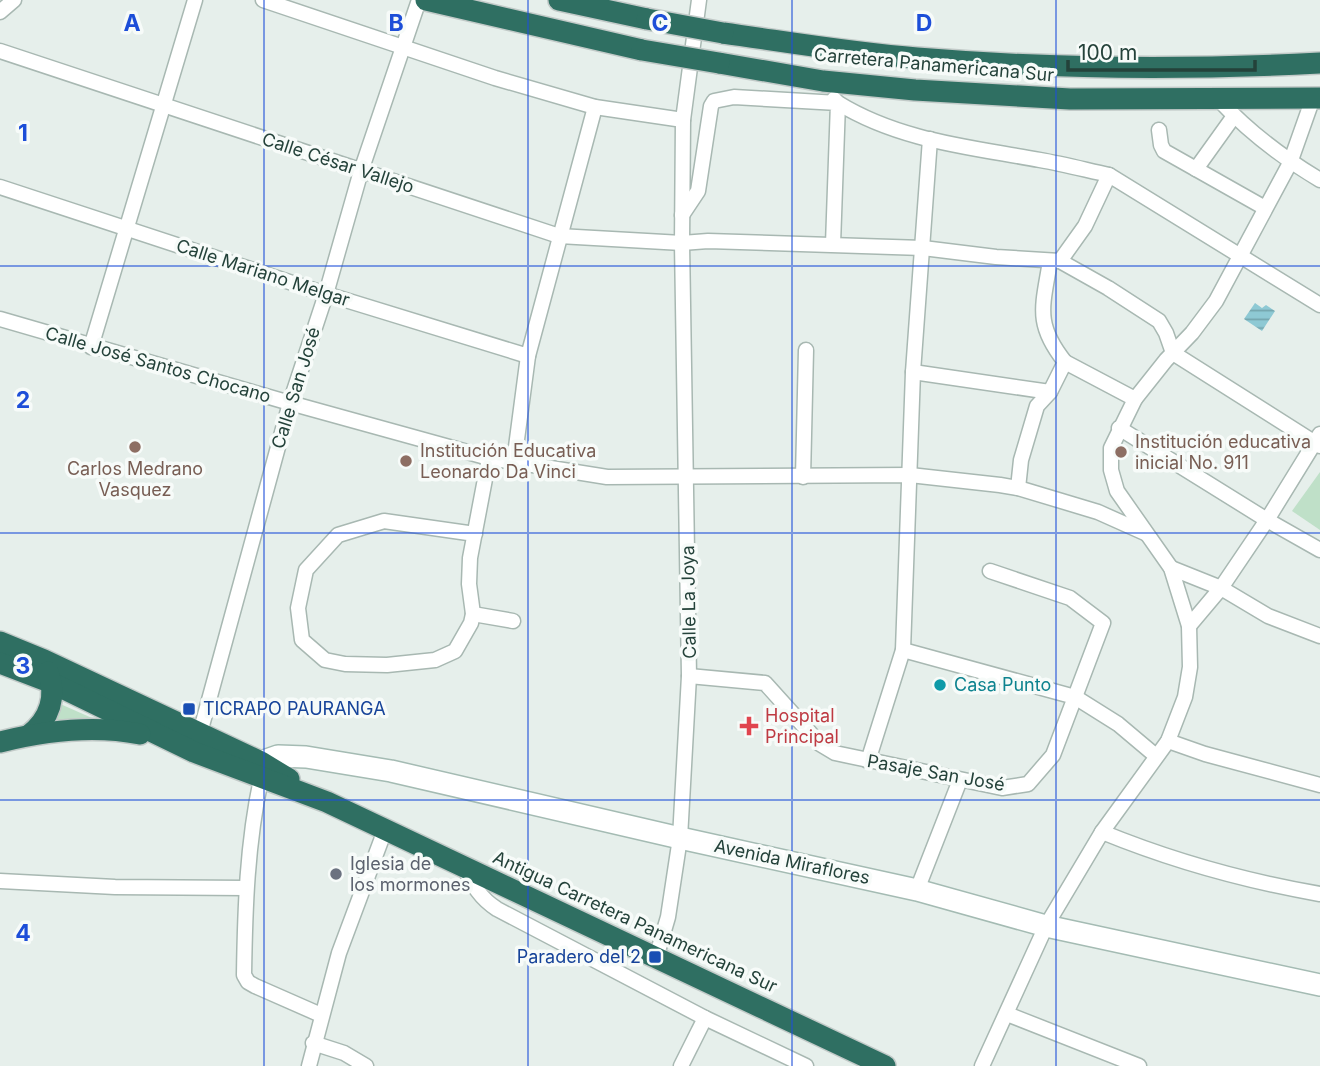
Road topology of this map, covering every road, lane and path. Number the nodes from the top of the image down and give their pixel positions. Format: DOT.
graph roads {
  1 [pos="14,0"];
  2 [pos="195,0"];
  3 [pos="264,0"];
  4 [pos="419,0"];
  5 [pos="426,0"];
  6 [pos="559,0"];
  7 [pos="699,0"];
  8 [pos="0,12"];
  9 [pos="405,47"];
  10 [pos="0,51"];
  11 [pos="1320,63"];
  12 [pos="821,80"];
  13 [pos="1316,98"];
  14 [pos="1219,100"];
  15 [pos="838,103"];
  16 [pos="164,105"];
  17 [pos="595,107"];
  18 [pos="1234,116"];
  19 [pos="683,120"];
  20 [pos="1159,130"];
  21 [pos="930,139"];
  22 [pos="1290,163"];
  23 [pos="1196,169"];
  24 [pos="361,171"];
  25 [pos="1109,175"];
  26 [pos="1320,180"];
  27 [pos="0,187"];
  28 [pos="1265,208"];
  29 [pos="682,216"];
  30 [pos="126,227"];
  31 [pos="559,236"];
  32 [pos="682,243"];
  33 [pos="833,244"];
  34 [pos="923,248"];
  35 [pos="1239,255"];
  36 [pos="1055,261"];
  37 [pos="326,295"];
  38 [pos="1320,304"];
  39 [pos="0,319"];
  40 [pos="91,347"];
  41 [pos="806,350"];
  42 [pos="1173,353"];
  43 [pos="528,356"];
  44 [pos="1065,362"];
  45 [pos="913,372"];
  46 [pos="1050,392"];
  47 [pos="1135,399"];
  48 [pos="290,404"];
  49 [pos="1119,428"];
  50 [pos="1318,441"];
  51 [pos="489,458"];
  52 [pos="514,462"];
  53 [pos="909,475"];
  54 [pos="803,477"];
  55 [pos="687,478"];
  56 [pos="1018,488"];
  57 [pos="1267,520"];
  58 [pos="1145,533"];
  59 [pos="475,534"];
  60 [pos="1320,550"];
  61 [pos="1171,568"];
  62 [pos="990,571"];
  63 [pos="1221,588"];
  64 [pos="472,614"];
  65 [pos="513,621"];
  66 [pos="1189,626"];
  67 [pos="1320,636"];
  68 [pos="0,642"];
  69 [pos="903,650"];
  70 [pos="44,660"];
  71 [pos="0,663"];
  72 [pos="690,676"];
  73 [pos="52,683"];
  74 [pos="1075,697"];
  75 [pos="200,733"];
  76 [pos="29,734"];
  77 [pos="165,738"];
  78 [pos="1168,741"];
  79 [pos="0,742"];
  80 [pos="1156,755"];
  81 [pos="868,761"];
  82 [pos="261,770"];
  83 [pos="960,780"];
  84 [pos="1320,785"];
  85 [pos="386,830"];
  86 [pos="1102,832"];
  87 [pos="680,838"];
  88 [pos="464,868"];
  89 [pos="0,881"];
  90 [pos="246,888"];
  91 [pos="917,890"];
  92 [pos="1320,894"];
  93 [pos="1046,926"];
  94 [pos="656,958"];
  95 [pos="1320,985"];
  96 [pos="1007,1014"];
  97 [pos="321,1015"];
  98 [pos="705,1018"];
  99 [pos="313,1043"];
  100 [pos="309,1066"];
  101 [pos="366,1066"];
  102 [pos="681,1066"];
  103 [pos="806,1066"];
  104 [pos="886,1066"];
  105 [pos="982,1066"];
  106 [pos="1139,1066"];
  1 -- 8 [label="street"];
  2 -- 16 [label="street"];
  3 -- 9 [label="street"];
  4 -- 9 [label="street, Calle San José"];
  5 -- 12 [label="highway, Carretera Panamericana Sur, bridge"];
  6 -- 11 [label="highway, Carretera Panamericana Sur, bridge"];
  7 -- 19 [label="street, Calle La Joya"];
  9 -- 17 [label="street"];
  9 -- 24 [label="street, Calle San José"];
  10 -- 16 [label="street, Calle César Vallejo"];
  12 -- 14 [label="highway, Carretera Panamericana Sur"];
  12 -- 15 [label="street"];
  13 -- 14 [label="highway, Carretera Panamericana Sur"];
  13 -- 22 [label="street"];
  14 -- 18 [label="street"];
  15 -- 21 [label="street"];
  15 -- 29 [label="street"];
  15 -- 33 [label="street"];
  16 -- 24 [label="street, Calle César Vallejo"];
  16 -- 30 [label="street"];
  17 -- 19 [label="street"];
  17 -- 31 [label="street"];
  18 -- 22 [label="street"];
  18 -- 23 [label="street"];
  19 -- 29 [label="street, Calle La Joya"];
  20 -- 23 [label="street"];
  21 -- 25 [label="street"];
  21 -- 34 [label="street"];
  22 -- 26 [label="street"];
  22 -- 28 [label="street"];
  23 -- 28 [label="street"];
  24 -- 31 [label="street, Calle César Vallejo"];
  24 -- 37 [label="street, Calle San José"];
  25 -- 35 [label="street"];
  25 -- 36 [label="street"];
  27 -- 30 [label="street, Calle Mariano Melgar"];
  28 -- 35 [label="street"];
  29 -- 32 [label="street, Calle La Joya"];
  30 -- 37 [label="street, Calle Mariano Melgar"];
  30 -- 40 [label="street"];
  31 -- 32 [label="street, Calle César Vallejo"];
  31 -- 43 [label="street"];
  32 -- 33 [label="street, Calle César Vallejo"];
  32 -- 55 [label="street, Calle La Joya"];
  33 -- 34 [label="street, Calle César Vallejo"];
  34 -- 36 [label="street, Calle César Vallejo"];
  34 -- 45 [label="street"];
  35 -- 38 [label="street"];
  35 -- 42 [label="street"];
  36 -- 42 [label="street"];
  36 -- 44 [label="street"];
  37 -- 43 [label="street, Calle Mariano Melgar"];
  37 -- 48 [label="street, Calle San José"];
  39 -- 40 [label="street, Calle José Santos Chocano"];
  40 -- 48 [label="street, Calle José Santos Chocano"];
  41 -- 54 [label="street"];
  42 -- 47 [label="street"];
  42 -- 50 [label="street"];
  43 -- 52 [label="street"];
  44 -- 46 [label="street"];
  44 -- 47 [label="street"];
  45 -- 46 [label="street"];
  45 -- 53 [label="street"];
  46 -- 56 [label="street"];
  47 -- 49 [label="street"];
  48 -- 51 [label="street, Calle José Santos Chocano"];
  48 -- 75 [label="street, Calle San José"];
  49 -- 57 [label="street"];
  49 -- 58 [label="street"];
  50 -- 57 [label="street"];
  51 -- 52 [label="street, Calle José Santos Chocano"];
  51 -- 59 [label="street"];
  52 -- 55 [label="street, Calle José Santos Chocano"];
  53 -- 54 [label="street, Calle José Santos Chocano"];
  53 -- 56 [label="street, Calle José Santos Chocano"];
  53 -- 69 [label="street"];
  54 -- 55 [label="street, Calle José Santos Chocano"];
  55 -- 72 [label="street, Calle La Joya"];
  56 -- 58 [label="street, Calle José Santos Chocano"];
  57 -- 60 [label="street"];
  57 -- 63 [label="street"];
  58 -- 61 [label="street"];
  59 -- 64 [label="street"];
  59 -- 64 [label="street"];
  61 -- 63 [label="street"];
  61 -- 66 [label="street"];
  62 -- 74 [label="street, Pasaje San José"];
  63 -- 66 [label="street"];
  63 -- 67 [label="street"];
  64 -- 65 [label="street"];
  66 -- 78 [label="street"];
  68 -- 70 [label="highway, Antigua Carretera Panamericana Sur"];
  69 -- 74 [label="street"];
  69 -- 81 [label="street"];
  70 -- 73 [label="highway"];
  70 -- 75 [label="highway, Antigua Carretera Panamericana Sur"];
  71 -- 73 [label="highway, Antigua Carretera Panamericana Sur"];
  72 -- 81 [label="street, Pasaje San José"];
  72 -- 87 [label="street, Calle La Joya"];
  73 -- 76 [label="highway"];
  73 -- 77 [label="highway, Antigua Carretera Panamericana Sur"];
  74 -- 80 [label="street"];
  74 -- 83 [label="street, Pasaje San José"];
  75 -- 82 [label="highway, Antigua Carretera Panamericana Sur"];
  76 -- 77 [label="highway"];
  76 -- 79 [label="highway"];
  77 -- 82 [label="highway, Antigua Carretera Panamericana Sur"];
  78 -- 80 [label="street"];
  78 -- 84 [label="street"];
  80 -- 86 [label="street"];
  81 -- 83 [label="street, Pasaje San José"];
  82 -- 85 [label="highway, Antigua Carretera Panamericana Sur"];
  82 -- 87 [label="street, Avenida Miraflores"];
  82 -- 90 [label="street"];
  83 -- 91 [label="street"];
  85 -- 88 [label="highway, Antigua Carretera Panamericana Sur"];
  85 -- 97 [label="street"];
  86 -- 92 [label="street"];
  86 -- 93 [label="street"];
  87 -- 91 [label="street, Avenida Miraflores"];
  87 -- 94 [label="street, Calle La Joya"];
  88 -- 94 [label="highway, Antigua Carretera Panamericana Sur"];
  88 -- 98 [label="street"];
  89 -- 90 [label="street"];
  90 -- 97 [label="street"];
  91 -- 93 [label="street, Avenida Miraflores"];
  93 -- 95 [label="street, Avenida Miraflores"];
  93 -- 96 [label="street"];
  94 -- 104 [label="highway, Antigua Carretera Panamericana Sur"];
  96 -- 105 [label="street"];
  96 -- 106 [label="street"];
  97 -- 99 [label="street"];
  98 -- 102 [label="street"];
  98 -- 103 [label="street"];
  99 -- 100 [label="street"];
  99 -- 101 [label="street"];
}
